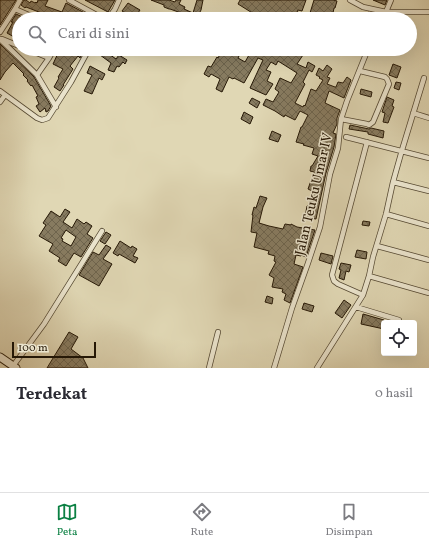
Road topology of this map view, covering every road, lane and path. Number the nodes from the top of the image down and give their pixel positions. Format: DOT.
graph roads {
  1 [pos="20,0"];
  2 [pos="69,0"];
  3 [pos="120,0"];
  4 [pos="350,0"];
  5 [pos="391,0"];
  6 [pos="15,8"];
  7 [pos="12,12"];
  8 [pos="23,12"];
  9 [pos="91,12"];
  10 [pos="113,12"];
  11 [pos="386,12"];
  12 [pos="429,12"];
  13 [pos="12,13"];
  14 [pos="0,32"];
  15 [pos="0,39"];
  16 [pos="12,43"];
  17 [pos="12,52"];
  18 [pos="16,56"];
  19 [pos="44,56"];
  20 [pos="85,56"];
  21 [pos="365,56"];
  22 [pos="49,58"];
  23 [pos="360,71"];
  24 [pos="37,75"];
  25 [pos="424,78"];
  26 [pos="0,91"];
  27 [pos="5,94"];
  28 [pos="0,102"];
  29 [pos="56,107"];
  30 [pos="413,113"];
  31 [pos="429,118"];
  32 [pos="341,119"];
  33 [pos="346,137"];
  34 [pos="367,142"];
  35 [pos="402,150"];
  36 [pos="429,158"];
  37 [pos="393,182"];
  38 [pos="429,191"];
  39 [pos="386,214"];
  40 [pos="429,226"];
  41 [pos="102,231"];
  42 [pos="377,246"];
  43 [pos="429,260"];
  44 [pos="369,276"];
  45 [pos="429,294"];
  46 [pos="363,295"];
  47 [pos="356,307"];
  48 [pos="399,320"];
  49 [pos="218,332"];
  50 [pos="0,357"];
  51 [pos="14,367"];
  52 [pos="209,368"];
  53 [pos="274,368"];
  54 [pos="317,368"];
  1 -- 6 [label="street"];
  2 -- 9 [label="street"];
  3 -- 10 [label="street"];
  4 -- 11 [label="street"];
  5 -- 11 [label="street"];
  6 -- 7 [label="street"];
  6 -- 8 [label="street"];
  11 -- 12 [label="street"];
  13 -- 14 [label="street"];
  15 -- 16 [label="street"];
  15 -- 17 [label="street"];
  18 -- 24 [label="street"];
  19 -- 22 [label="street"];
  20 -- 29 [label="street"];
  21 -- 23 [label="street, Jalan Teuku Umar IV"];
  22 -- 24 [label="street"];
  23 -- 32 [label="street, Jalan Teuku Umar IV"];
  23 -- 32 [label="street"];
  24 -- 29 [label="street"];
  25 -- 30 [label="street"];
  26 -- 27 [label="street"];
  27 -- 28 [label="street"];
  27 -- 29 [label="street"];
  30 -- 31 [label="street"];
  30 -- 35 [label="street"];
  32 -- 53 [label="street, Jalan Teuku Umar IV"];
  33 -- 34 [label="street"];
  34 -- 35 [label="street"];
  34 -- 46 [label="street"];
  35 -- 36 [label="street"];
  35 -- 37 [label="street"];
  37 -- 38 [label="street"];
  37 -- 39 [label="street"];
  39 -- 40 [label="street"];
  39 -- 42 [label="street"];
  41 -- 51 [label="street"];
  42 -- 43 [label="street"];
  42 -- 44 [label="street"];
  44 -- 45 [label="street"];
  44 -- 46 [label="street"];
  46 -- 47 [label="street"];
  47 -- 48 [label="street"];
  47 -- 54 [label="street"];
  49 -- 52 [label="street"];
  50 -- 51 [label="street"];
}
